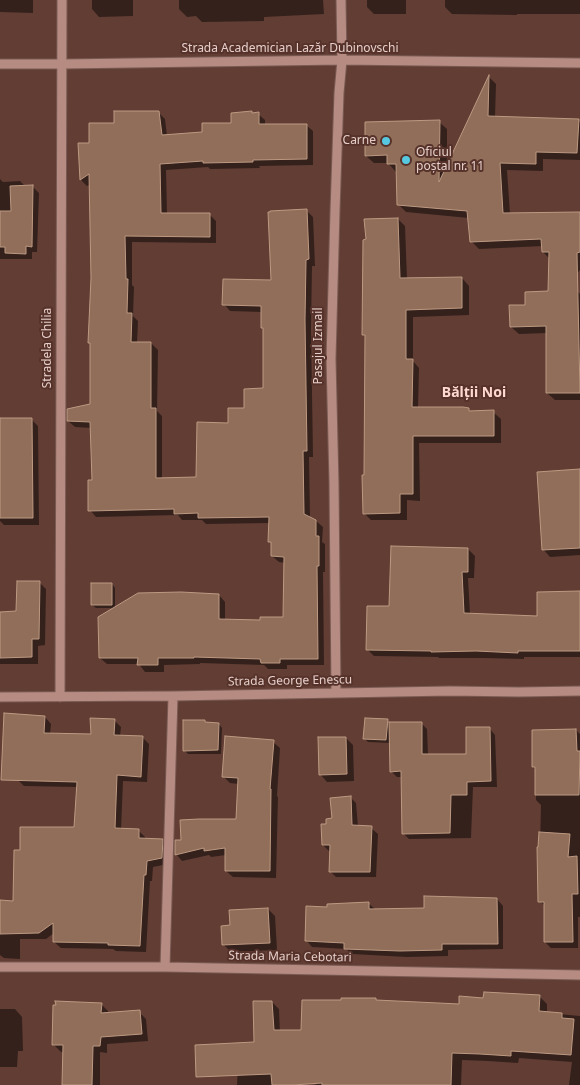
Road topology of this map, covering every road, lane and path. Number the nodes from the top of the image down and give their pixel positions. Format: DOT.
graph roads {
  1 [pos="62,0"];
  2 [pos="341,0"];
  3 [pos="342,60"];
  4 [pos="580,63"];
  5 [pos="0,64"];
  6 [pos="62,64"];
  7 [pos="580,691"];
  8 [pos="336,693"];
  9 [pos="173,696"];
  10 [pos="0,697"];
  11 [pos="60,697"];
  12 [pos="0,967"];
  13 [pos="165,967"];
  14 [pos="580,975"];
  1 -- 6 [label="street, Stradela Chilia"];
  2 -- 3 [label="street, Pasajul Izmail"];
  3 -- 4 [label="street, Strada Academician Lazăr Dubinovschi"];
  3 -- 6 [label="street, Strada Academician Lazăr Dubinovschi"];
  3 -- 8 [label="street, Pasajul Izmail"];
  5 -- 6 [label="street, Strada Academician Lazăr Dubinovschi"];
  6 -- 11 [label="street, Stradela Chilia"];
  7 -- 8 [label="street, Strada George Enescu"];
  8 -- 9 [label="street, Strada George Enescu"];
  9 -- 11 [label="street, Strada George Enescu"];
  9 -- 13 [label="street"];
  10 -- 11 [label="street, Strada George Enescu"];
  12 -- 13 [label="street, Strada Maria Cebotari"];
  13 -- 14 [label="street, Strada Maria Cebotari"];
}
